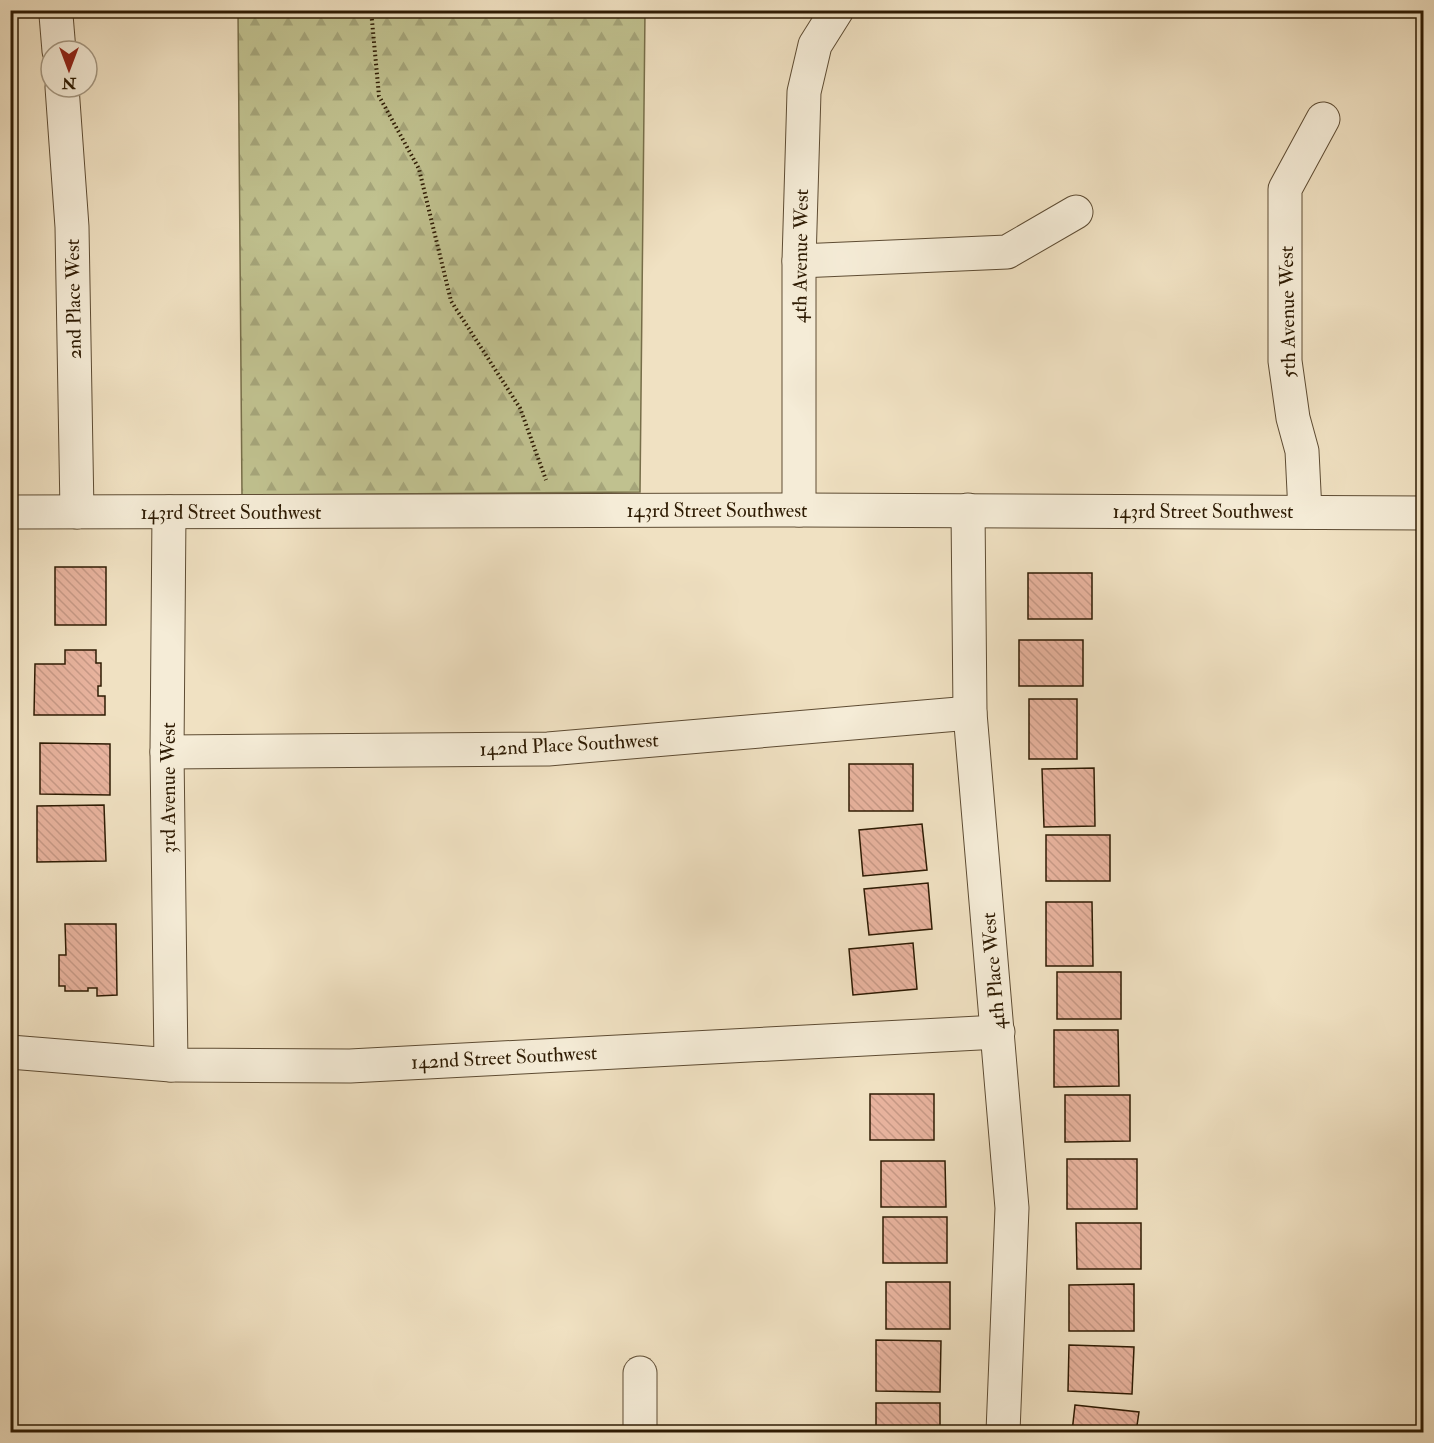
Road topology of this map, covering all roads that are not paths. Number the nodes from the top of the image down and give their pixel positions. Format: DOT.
graph roads {
  1 [pos="837,10"];
  2 [pos="56,15"];
  3 [pos="58,39"];
  4 [pos="63,99"];
  5 [pos="1323,119"];
  6 [pos="1076,212"];
  7 [pos="799,261"];
  8 [pos="799,510"];
  9 [pos="968,510"];
  10 [pos="10,512"];
  11 [pos="77,512"];
  12 [pos="169,512"];
  13 [pos="1305,512"];
  14 [pos="1424,513"];
  15 [pos="970,713"];
  16 [pos="167,752"];
  17 [pos="998,1032"];
  18 [pos="10,1052"];
  19 [pos="171,1065"];
  20 [pos="640,1373"];
  21 [pos="640,1432"];
  22 [pos="1003,1432"];
  1 -- 7 [label="street, 4th Avenue West"];
  2 -- 3 [label="street"];
  4 -- 11 [label="street, 2nd Place West"];
  5 -- 13 [label="street, 5th Avenue West"];
  6 -- 7 [label="street"];
  7 -- 8 [label="street, 4th Avenue West"];
  8 -- 9 [label="street, 143rd Street Southwest"];
  8 -- 12 [label="street, 143rd Street Southwest"];
  9 -- 13 [label="street, 143rd Street Southwest"];
  9 -- 15 [label="street, 4th Place West"];
  10 -- 11 [label="street, 143rd Street Southwest"];
  11 -- 12 [label="street, 143rd Street Southwest"];
  12 -- 16 [label="street, 3rd Avenue West"];
  13 -- 14 [label="street, 143rd Street Southwest"];
  15 -- 16 [label="street, 142nd Place Southwest"];
  15 -- 17 [label="street, 4th Place West"];
  16 -- 19 [label="street, 3rd Avenue West"];
  17 -- 19 [label="street, 142nd Street Southwest"];
  17 -- 22 [label="street, 4th Place West"];
  18 -- 19 [label="street, 142nd Street Southwest"];
  20 -- 21 [label="street"];
}
